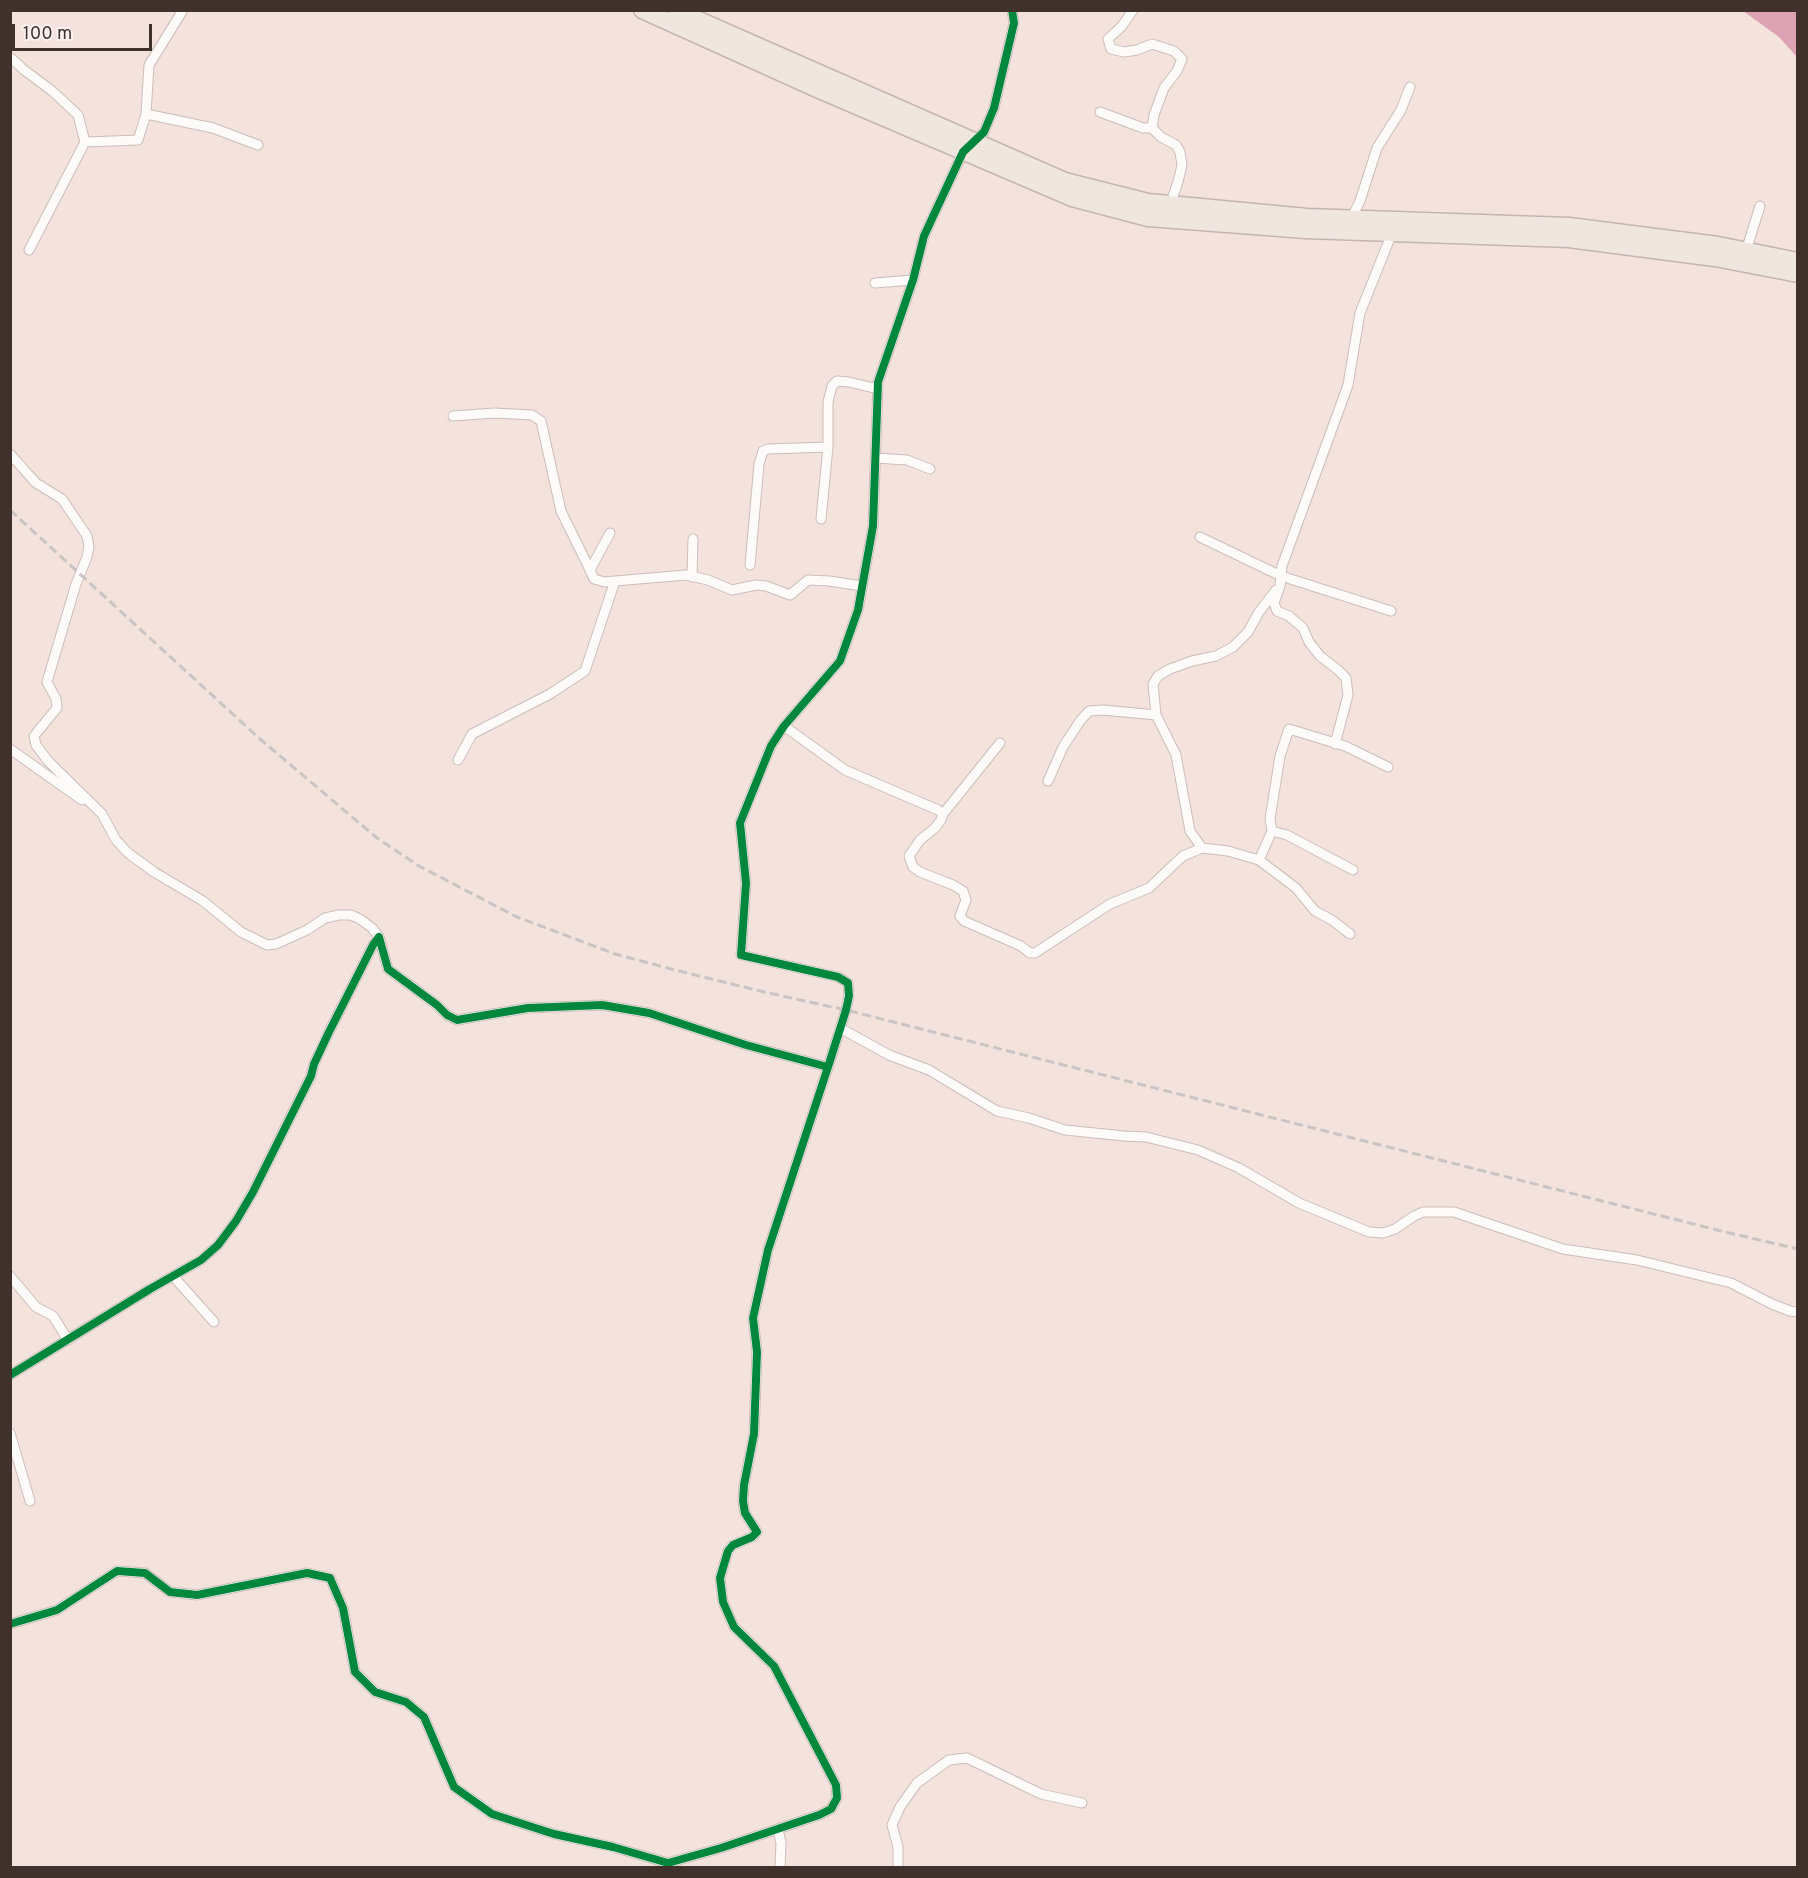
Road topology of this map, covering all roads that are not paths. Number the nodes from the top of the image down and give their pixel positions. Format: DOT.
graph roads {
  1 [pos="183,10"];
  2 [pos="642,10"];
  3 [pos="676,10"];
  4 [pos="1012,10"];
  5 [pos="1133,10"];
  6 [pos="10,57"];
  7 [pos="1410,87"];
  8 [pos="1100,112"];
  9 [pos="146,114"];
  10 [pos="1152,128"];
  11 [pos="85,142"];
  12 [pos="258,145"];
  13 [pos="969,147"];
  14 [pos="1170,205"];
  15 [pos="1760,206"];
  16 [pos="1351,219"];
  17 [pos="1392,233"];
  18 [pos="29,250"];
  19 [pos="1746,251"];
  20 [pos="1797,261"];
  21 [pos="1797,274"];
  22 [pos="913,280"];
  23 [pos="875,283"];
  24 [pos="878,389"];
  25 [pos="453,416"];
  26 [pos="828,447"];
  27 [pos="10,454"];
  28 [pos="875,458"];
  29 [pos="930,469"];
  30 [pos="821,519"];
  31 [pos="610,533"];
  32 [pos="1200,537"];
  33 [pos="693,539"];
  34 [pos="750,566"];
  35 [pos="590,570"];
  36 [pos="692,577"];
  37 [pos="615,581"];
  38 [pos="1280,581"];
  39 [pos="862,586"];
  40 [pos="1391,611"];
  41 [pos="1156,715"];
  42 [pos="784,726"];
  43 [pos="1000,743"];
  44 [pos="1335,744"];
  45 [pos="10,749"];
  46 [pos="458,760"];
  47 [pos="1388,767"];
  48 [pos="1048,781"];
  49 [pos="82,800"];
  50 [pos="94,806"];
  51 [pos="102,814"];
  52 [pos="942,814"];
  53 [pos="1272,831"];
  54 [pos="1202,848"];
  55 [pos="1259,860"];
  56 [pos="1353,870"];
  57 [pos="1350,934"];
  58 [pos="379,938"];
  59 [pos="840,1028"];
  60 [pos="828,1067"];
  61 [pos="10,1276"];
  62 [pos="173,1276"];
  63 [pos="1797,1312"];
  64 [pos="214,1322"];
  65 [pos="68,1340"];
  66 [pos="10,1375"];
  67 [pos="10,1432"];
  68 [pos="30,1501"];
  69 [pos="10,1624"];
  70 [pos="1082,1803"];
  71 [pos="778,1829"];
  72 [pos="780,1868"];
  73 [pos="898,1868"];
  1 -- 9 [label="street"];
  2 -- 13 [label="highway"];
  3 -- 13 [label="highway"];
  4 -- 13 [label="street"];
  5 -- 10 [label="street"];
  6 -- 11 [label="street"];
  7 -- 16 [label="street"];
  8 -- 10 [label="street"];
  9 -- 11 [label="street"];
  9 -- 12 [label="street"];
  10 -- 14 [label="street"];
  11 -- 18 [label="street"];
  13 -- 14 [label="highway"];
  13 -- 17 [label="highway"];
  13 -- 22 [label="street"];
  14 -- 16 [label="highway"];
  15 -- 19 [label="street"];
  16 -- 19 [label="highway"];
  17 -- 21 [label="highway"];
  17 -- 38 [label="street"];
  19 -- 20 [label="highway"];
  22 -- 23 [label="street"];
  22 -- 24 [label="street"];
  24 -- 26 [label="street"];
  24 -- 28 [label="street"];
  25 -- 35 [label="street"];
  26 -- 30 [label="street"];
  26 -- 34 [label="street"];
  27 -- 50 [label="street"];
  28 -- 29 [label="street"];
  28 -- 39 [label="street"];
  31 -- 35 [label="street"];
  32 -- 38 [label="street"];
  33 -- 36 [label="street"];
  35 -- 37 [label="street"];
  36 -- 37 [label="street"];
  36 -- 39 [label="street"];
  37 -- 46 [label="street"];
  38 -- 40 [label="street"];
  38 -- 41 [label="street"];
  38 -- 44 [label="street"];
  39 -- 42 [label="street"];
  41 -- 48 [label="street"];
  41 -- 54 [label="street"];
  42 -- 52 [label="street"];
  42 -- 59 [label="street"];
  43 -- 52 [label="street"];
  44 -- 47 [label="street"];
  44 -- 53 [label="street"];
  45 -- 49 [label="street"];
  49 -- 50 [label="street"];
  49 -- 51 [label="street"];
  50 -- 51 [label="street"];
  51 -- 58 [label="street"];
  52 -- 54 [label="street"];
  53 -- 55 [label="street"];
  53 -- 56 [label="street"];
  54 -- 55 [label="street"];
  55 -- 57 [label="street"];
  58 -- 60 [label="street"];
  58 -- 62 [label="street"];
  59 -- 60 [label="street"];
  59 -- 63 [label="street"];
  60 -- 71 [label="street"];
  61 -- 65 [label="street"];
  62 -- 64 [label="street"];
  62 -- 65 [label="street"];
  65 -- 66 [label="street"];
  67 -- 68 [label="street"];
  69 -- 71 [label="street"];
  70 -- 73 [label="street"];
  71 -- 72 [label="street"];
}
